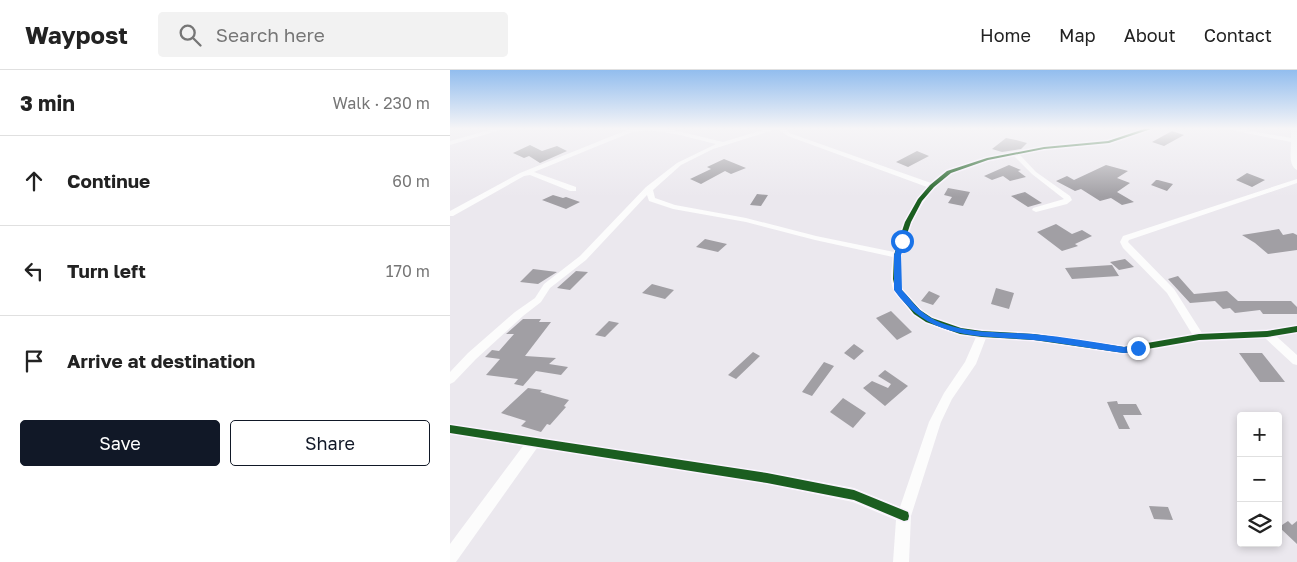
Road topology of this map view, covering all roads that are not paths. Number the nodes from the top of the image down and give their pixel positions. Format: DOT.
graph roads {
  1 [pos="579,151"];
  2 [pos="705,151"];
  3 [pos="834,151"];
  4 [pos="1032,151"];
  5 [pos="1294,151"];
  6 [pos="1015,153"];
  7 [pos="1297,168"];
  8 [pos="522,174"];
  9 [pos="1297,181"];
  10 [pos="932,186"];
  11 [pos="572,189"];
  12 [pos="650,195"];
  13 [pos="1036,210"];
  14 [pos="450,214"];
  15 [pos="897,255"];
  16 [pos="1297,329"];
  17 [pos="982,334"];
  18 [pos="1267,334"];
  19 [pos="1199,337"];
  20 [pos="1297,360"];
  21 [pos="450,379"];
  22 [pos="450,429"];
  23 [pos="533,443"];
  24 [pos="904,516"];
  25 [pos="450,557"];
  26 [pos="901,562"];
  1 -- 8 [label="street"];
  2 -- 12 [label="street"];
  3 -- 10 [label="street"];
  4 -- 6 [label="street"];
  5 -- 7 [label="street"];
  6 -- 10 [label="street"];
  6 -- 13 [label="street"];
  8 -- 11 [label="street"];
  8 -- 14 [label="street"];
  9 -- 19 [label="street"];
  10 -- 15 [label="street"];
  12 -- 15 [label="street"];
  12 -- 21 [label="street"];
  15 -- 17 [label="street"];
  16 -- 18 [label="street"];
  17 -- 19 [label="street"];
  17 -- 24 [label="street"];
  18 -- 19 [label="street"];
  18 -- 20 [label="street"];
  22 -- 23 [label="street"];
  23 -- 24 [label="street"];
  23 -- 25 [label="street"];
  24 -- 26 [label="street"];
}
